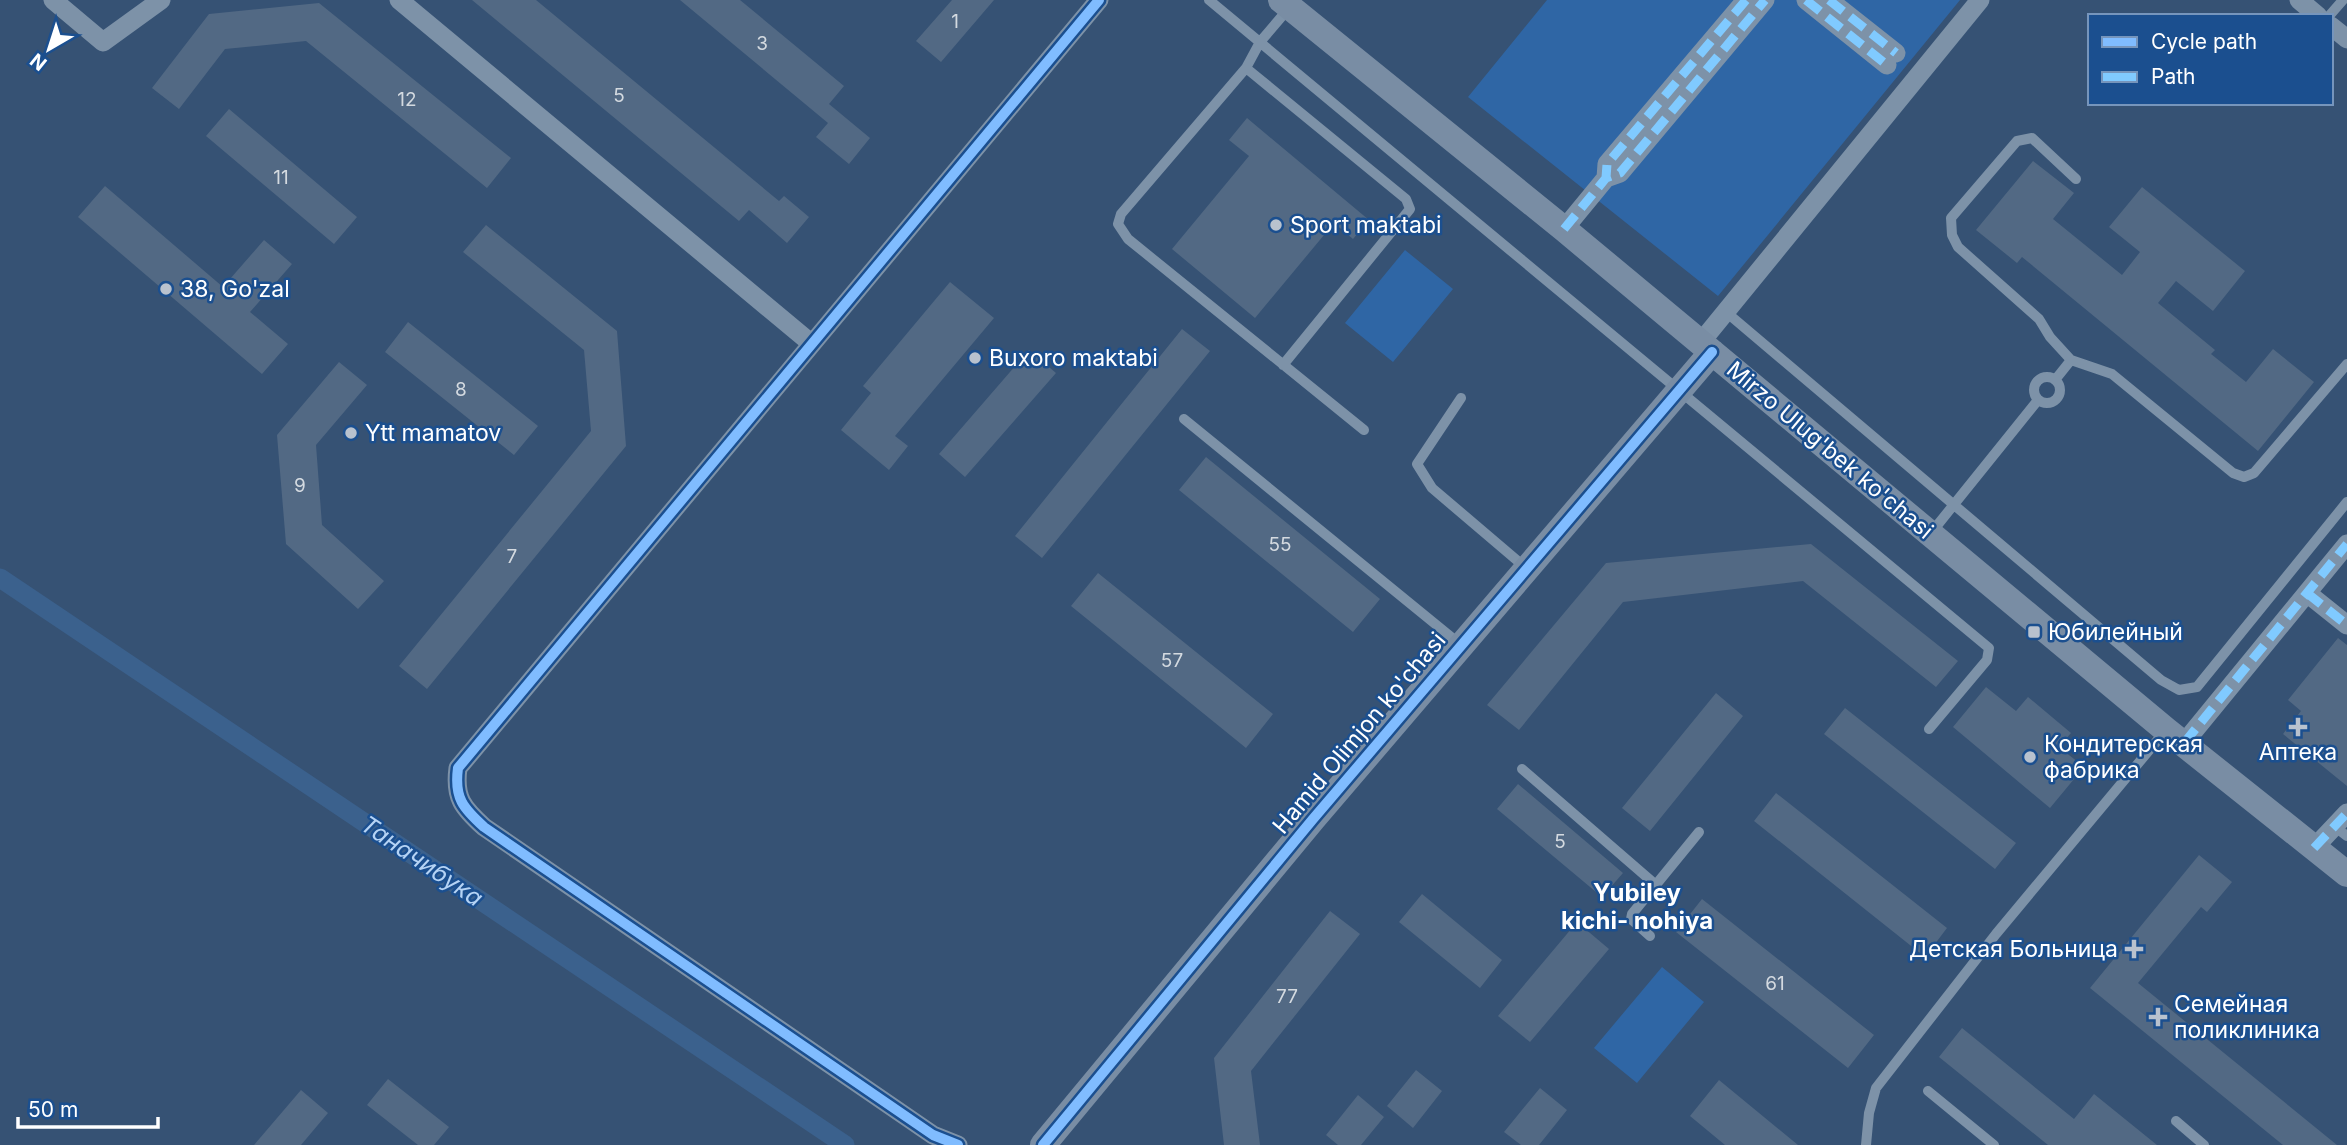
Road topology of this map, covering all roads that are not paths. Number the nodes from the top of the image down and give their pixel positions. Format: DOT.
graph roads {
  1 [pos="53,0"];
  2 [pos="161,0"];
  3 [pos="399,0"];
  4 [pos="1099,0"];
  5 [pos="1209,0"];
  6 [pos="1746,0"];
  7 [pos="1765,0"];
  8 [pos="1806,0"];
  9 [pos="1829,0"];
  10 [pos="1980,0"];
  11 [pos="2299,0"];
  12 [pos="2343,0"];
  13 [pos="1285,4"];
  14 [pos="2316,14"];
  15 [pos="2331,14"];
  16 [pos="2333,28"];
  17 [pos="2347,39"];
  18 [pos="1260,42"];
  19 [pos="1246,68"];
  20 [pos="1606,178"];
  21 [pos="2076,179"];
  22 [pos="1564,229"];
  23 [pos="1726,312"];
  24 [pos="812,344"];
  25 [pos="1706,347"];
  26 [pos="2071,360"];
  27 [pos="2347,364"];
  28 [pos="1283,365"];
  29 [pos="2055,380"];
  30 [pos="1680,390"];
  31 [pos="1461,398"];
  32 [pos="2038,400"];
  33 [pos="1184,419"];
  34 [pos="1364,430"];
  35 [pos="2347,502"];
  36 [pos="1954,505"];
  37 [pos="1930,534"];
  38 [pos="2347,544"];
  39 [pos="1526,569"];
  40 [pos="2307,593"];
  41 [pos="2347,625"];
  42 [pos="1461,645"];
  43 [pos="1929,729"];
  44 [pos="2175,736"];
  45 [pos="1522,769"];
  46 [pos="2343,825"];
  47 [pos="1699,832"];
  48 [pos="2314,848"];
  49 [pos="2347,874"];
  50 [pos="1656,885"];
  51 [pos="1650,936"];
  52 [pos="1928,1091"];
  53 [pos="2176,1121"];
  54 [pos="958,1145"];
  55 [pos="1043,1145"];
  56 [pos="1866,1145"];
  57 [pos="1994,1145"];
  58 [pos="2204,1145"];
  1 -- 2 [label="street"];
  3 -- 24 [label="street"];
  4 -- 24 [label="street"];
  5 -- 18 [label="lane"];
  6 -- 20 [label="street"];
  7 -- 20 [label="street"];
  8 -- 9 [label="street"];
  10 -- 23 [label="street"];
  11 -- 14 [label="street"];
  12 -- 15 [label="lane"];
  13 -- 18 [label="lane"];
  13 -- 22 [label="main road, Mirzo Ulug'bek ko'chasi"];
  16 -- 17 [label="street"];
  18 -- 19 [label="lane"];
  18 -- 30 [label="lane"];
  19 -- 28 [label="lane"];
  19 -- 28 [label="lane"];
  20 -- 22 [label="street"];
  21 -- 26 [label="lane"];
  22 -- 25 [label="main road, Mirzo Ulug'bek ko'chasi"];
  23 -- 25 [label="street"];
  23 -- 36 [label="lane"];
  24 -- 54 [label="street"];
  25 -- 30 [label="main road, Hamid Olimjon ko'chasi"];
  25 -- 37 [label="main road, Mirzo Ulug'bek ko'chasi"];
  26 -- 27 [label="lane"];
  26 -- 29 [label="lane"];
  28 -- 34 [label="lane"];
  29 -- 32 [label="lane"];
  29 -- 32 [label="lane"];
  30 -- 39 [label="main road, Hamid Olimjon ko'chasi"];
  30 -- 43 [label="lane"];
  31 -- 39 [label="lane"];
  32 -- 36 [label="lane"];
  33 -- 42 [label="lane"];
  35 -- 36 [label="lane"];
  36 -- 37 [label="lane"];
  37 -- 44 [label="main road, Mirzo Ulug'bek ko'chasi"];
  38 -- 40 [label="street"];
  39 -- 42 [label="main road, Hamid Olimjon ko'chasi"];
  40 -- 41 [label="street"];
  40 -- 44 [label="street"];
  42 -- 55 [label="main road, Hamid Olimjon ko'chasi"];
  44 -- 48 [label="main road, Mirzo Ulug'bek ko'chasi"];
  44 -- 56 [label="lane"];
  45 -- 50 [label="lane"];
  46 -- 48 [label="street"];
  47 -- 50 [label="lane"];
  48 -- 49 [label="main road, Mirzo Ulug'bek ko'chasi"];
  50 -- 51 [label="lane"];
  52 -- 57 [label="lane"];
  53 -- 58 [label="lane"];
}
